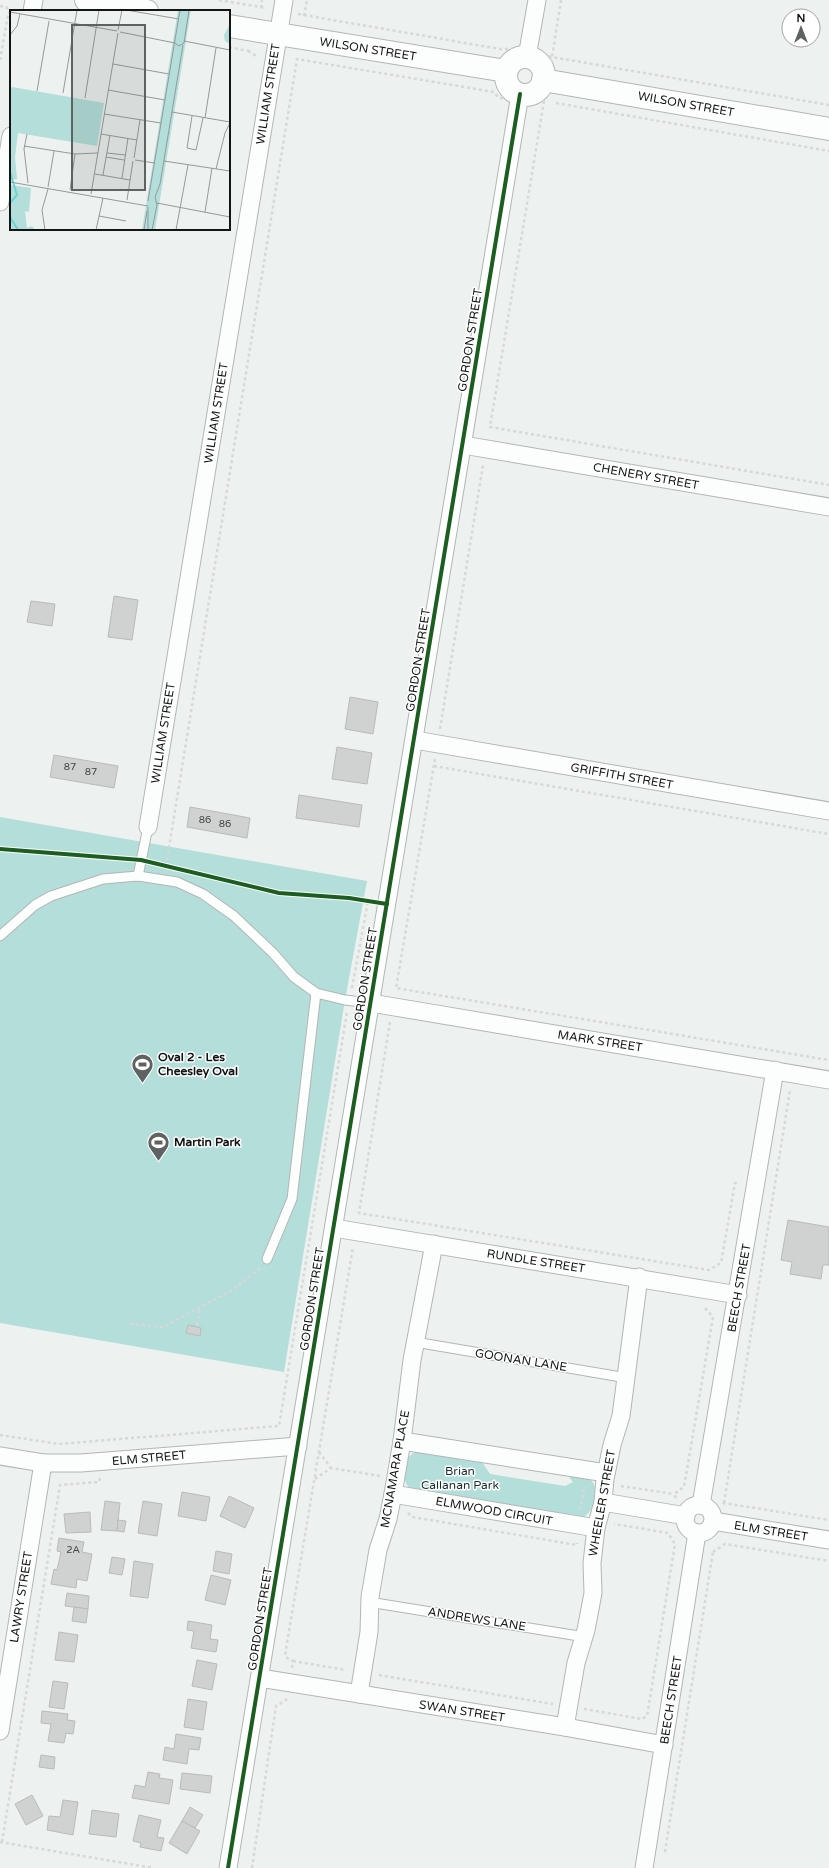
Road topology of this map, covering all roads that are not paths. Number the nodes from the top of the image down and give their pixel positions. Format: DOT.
graph roads {
  1 [pos="34,0"];
  2 [pos="86,0"];
  3 [pos="537,0"];
  4 [pos="283,5"];
  5 [pos="32,10"];
  6 [pos="141,10"];
  7 [pos="230,26"];
  8 [pos="278,34"];
  9 [pos="528,54"];
  10 [pos="506,71"];
  11 [pos="543,80"];
  12 [pos="519,98"];
  13 [pos="829,129"];
  14 [pos="10,142"];
  15 [pos="0,202"];
  16 [pos="463,445"];
  17 [pos="829,507"];
  18 [pos="415,740"];
  19 [pos="829,811"];
  20 [pos="148,827"];
  21 [pos="138,876"];
  22 [pos="0,936"];
  23 [pos="316,993"];
  24 [pos="371,1003"];
  25 [pos="775,1070"];
  26 [pos="829,1080"];
  27 [pos="334,1228"];
  28 [pos="434,1244"];
  29 [pos="266,1259"];
  30 [pos="638,1277"];
  31 [pos="738,1295"];
  32 [pos="415,1342"];
  33 [pos="627,1378"];
  34 [pos="402,1441"];
  35 [pos="298,1446"];
  36 [pos="0,1456"];
  37 [pos="43,1463"];
  38 [pos="605,1478"];
  39 [pos="393,1492"];
  40 [pos="603,1502"];
  41 [pos="701,1505"];
  42 [pos="680,1515"];
  43 [pos="713,1521"];
  44 [pos="597,1525"];
  45 [pos="697,1533"];
  46 [pos="829,1540"];
  47 [pos="369,1602"];
  48 [pos="585,1637"];
  49 [pos="260,1678"];
  50 [pos="359,1694"];
  51 [pos="565,1728"];
  52 [pos="0,1731"];
  53 [pos="664,1745"];
  54 [pos="228,1868"];
  55 [pos="644,1868"];
  1 -- 5 [label="street"];
  2 -- 6 [label="street"];
  3 -- 9 [label="street"];
  4 -- 8 [label="street, WILLIAM STREET"];
  7 -- 8 [label="street, WILSON STREET"];
  8 -- 10 [label="street, WILSON STREET"];
  8 -- 20 [label="street, WILLIAM STREET"];
  9 -- 10 [label="street"];
  9 -- 11 [label="street"];
  10 -- 12 [label="street"];
  11 -- 12 [label="street"];
  11 -- 13 [label="street, WILSON STREET"];
  12 -- 16 [label="street, GORDON STREET"];
  14 -- 15 [label="street"];
  16 -- 17 [label="street, CHENERY STREET"];
  16 -- 18 [label="street, GORDON STREET"];
  18 -- 19 [label="street, GRIFFITH STREET"];
  18 -- 24 [label="street, GORDON STREET"];
  20 -- 21 [label="lane"];
  21 -- 22 [label="lane"];
  21 -- 23 [label="lane"];
  23 -- 24 [label="lane"];
  23 -- 29 [label="lane"];
  24 -- 25 [label="street, MARK STREET"];
  24 -- 27 [label="street, GORDON STREET"];
  25 -- 26 [label="street, MARK STREET"];
  25 -- 31 [label="street, BEECH STREET"];
  27 -- 28 [label="street, RUNDLE STREET"];
  27 -- 35 [label="street, GORDON STREET"];
  28 -- 30 [label="street, RUNDLE STREET"];
  28 -- 32 [label="street, MCNAMARA PLACE"];
  30 -- 31 [label="street, RUNDLE STREET"];
  30 -- 33 [label="street, WHEELER STREET"];
  31 -- 41 [label="street, BEECH STREET"];
  32 -- 33 [label="lane, GOONAN LANE"];
  32 -- 34 [label="street, MCNAMARA PLACE"];
  33 -- 38 [label="street, WHEELER STREET"];
  34 -- 38 [label="street"];
  34 -- 39 [label="street, MCNAMARA PLACE"];
  35 -- 37 [label="street, ELM STREET"];
  35 -- 49 [label="street, GORDON STREET"];
  36 -- 37 [label="street, ELM STREET"];
  37 -- 52 [label="street, LAWRY STREET"];
  38 -- 40 [label="street, WHEELER STREET"];
  39 -- 44 [label="street, ELMWOOD CIRCUIT"];
  39 -- 47 [label="street, MCNAMARA PLACE"];
  40 -- 42 [label="street"];
  40 -- 44 [label="street, WHEELER STREET"];
  41 -- 42 [label="street"];
  41 -- 43 [label="street"];
  42 -- 45 [label="street"];
  43 -- 45 [label="street"];
  43 -- 46 [label="street, ELM STREET"];
  44 -- 48 [label="street, WHEELER STREET"];
  45 -- 53 [label="street, BEECH STREET"];
  47 -- 48 [label="lane, ANDREWS LANE"];
  47 -- 50 [label="street, MCNAMARA PLACE"];
  48 -- 51 [label="street, WHEELER STREET"];
  49 -- 50 [label="street, SWAN STREET"];
  49 -- 54 [label="street, GORDON STREET"];
  50 -- 51 [label="street, SWAN STREET"];
  51 -- 53 [label="street, SWAN STREET"];
  53 -- 55 [label="street, BEECH STREET"];
}
